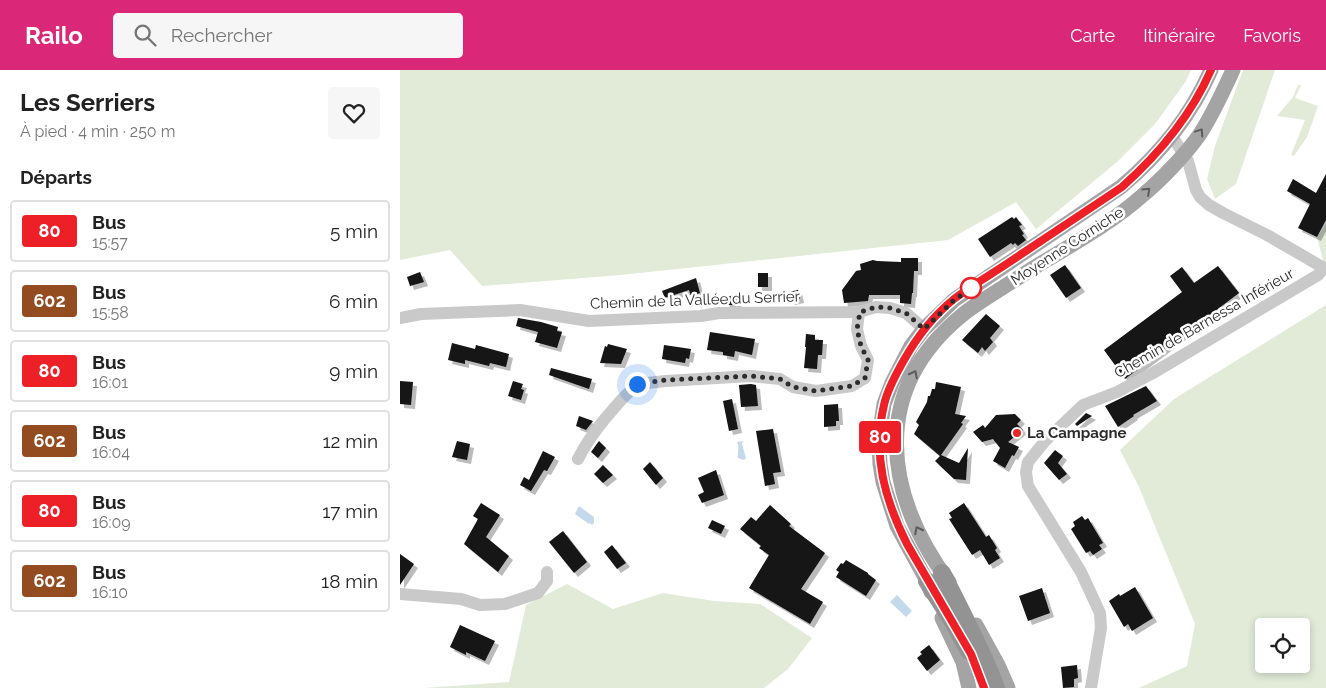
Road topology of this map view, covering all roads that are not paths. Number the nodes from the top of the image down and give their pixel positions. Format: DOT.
graph roads {
  1 [pos="1211,70"];
  2 [pos="1233,70"];
  3 [pos="1172,136"];
  4 [pos="1184,153"];
  5 [pos="860,312"];
  6 [pos="400,318"];
  7 [pos="927,326"];
  8 [pos="578,459"];
  9 [pos="546,572"];
  10 [pos="934,577"];
  11 [pos="400,594"];
  12 [pos="969,688"];
  13 [pos="984,688"];
  14 [pos="996,688"];
  15 [pos="1008,688"];
  16 [pos="1091,688"];
  1 -- 3 [label="main road, Moyenne Corniche"];
  4 -- 2 [label="main road, Moyenne Corniche, one-way"];
  3 -- 4 [label="street"];
  3 -- 7 [label="main road, Moyenne Corniche"];
  10 -- 4 [label="main road, Moyenne Corniche, one-way"];
  4 -- 16 [label="street, Chemin de Barnessa Inférieur"];
  5 -- 6 [label="street, Chemin de la Vallée du Serrier"];
  5 -- 7 [label="street, Chemin de la Vallée du Serrier"];
  5 -- 8 [label="street"];
  7 -- 10 [label="main road, Moyenne Corniche"];
  9 -- 11 [label="street"];
  10 -- 12 [label="main road"];
  10 -- 13 [label="highway"];
  10 -- 14 [label="highway"];
  10 -- 15 [label="main road"];
}
